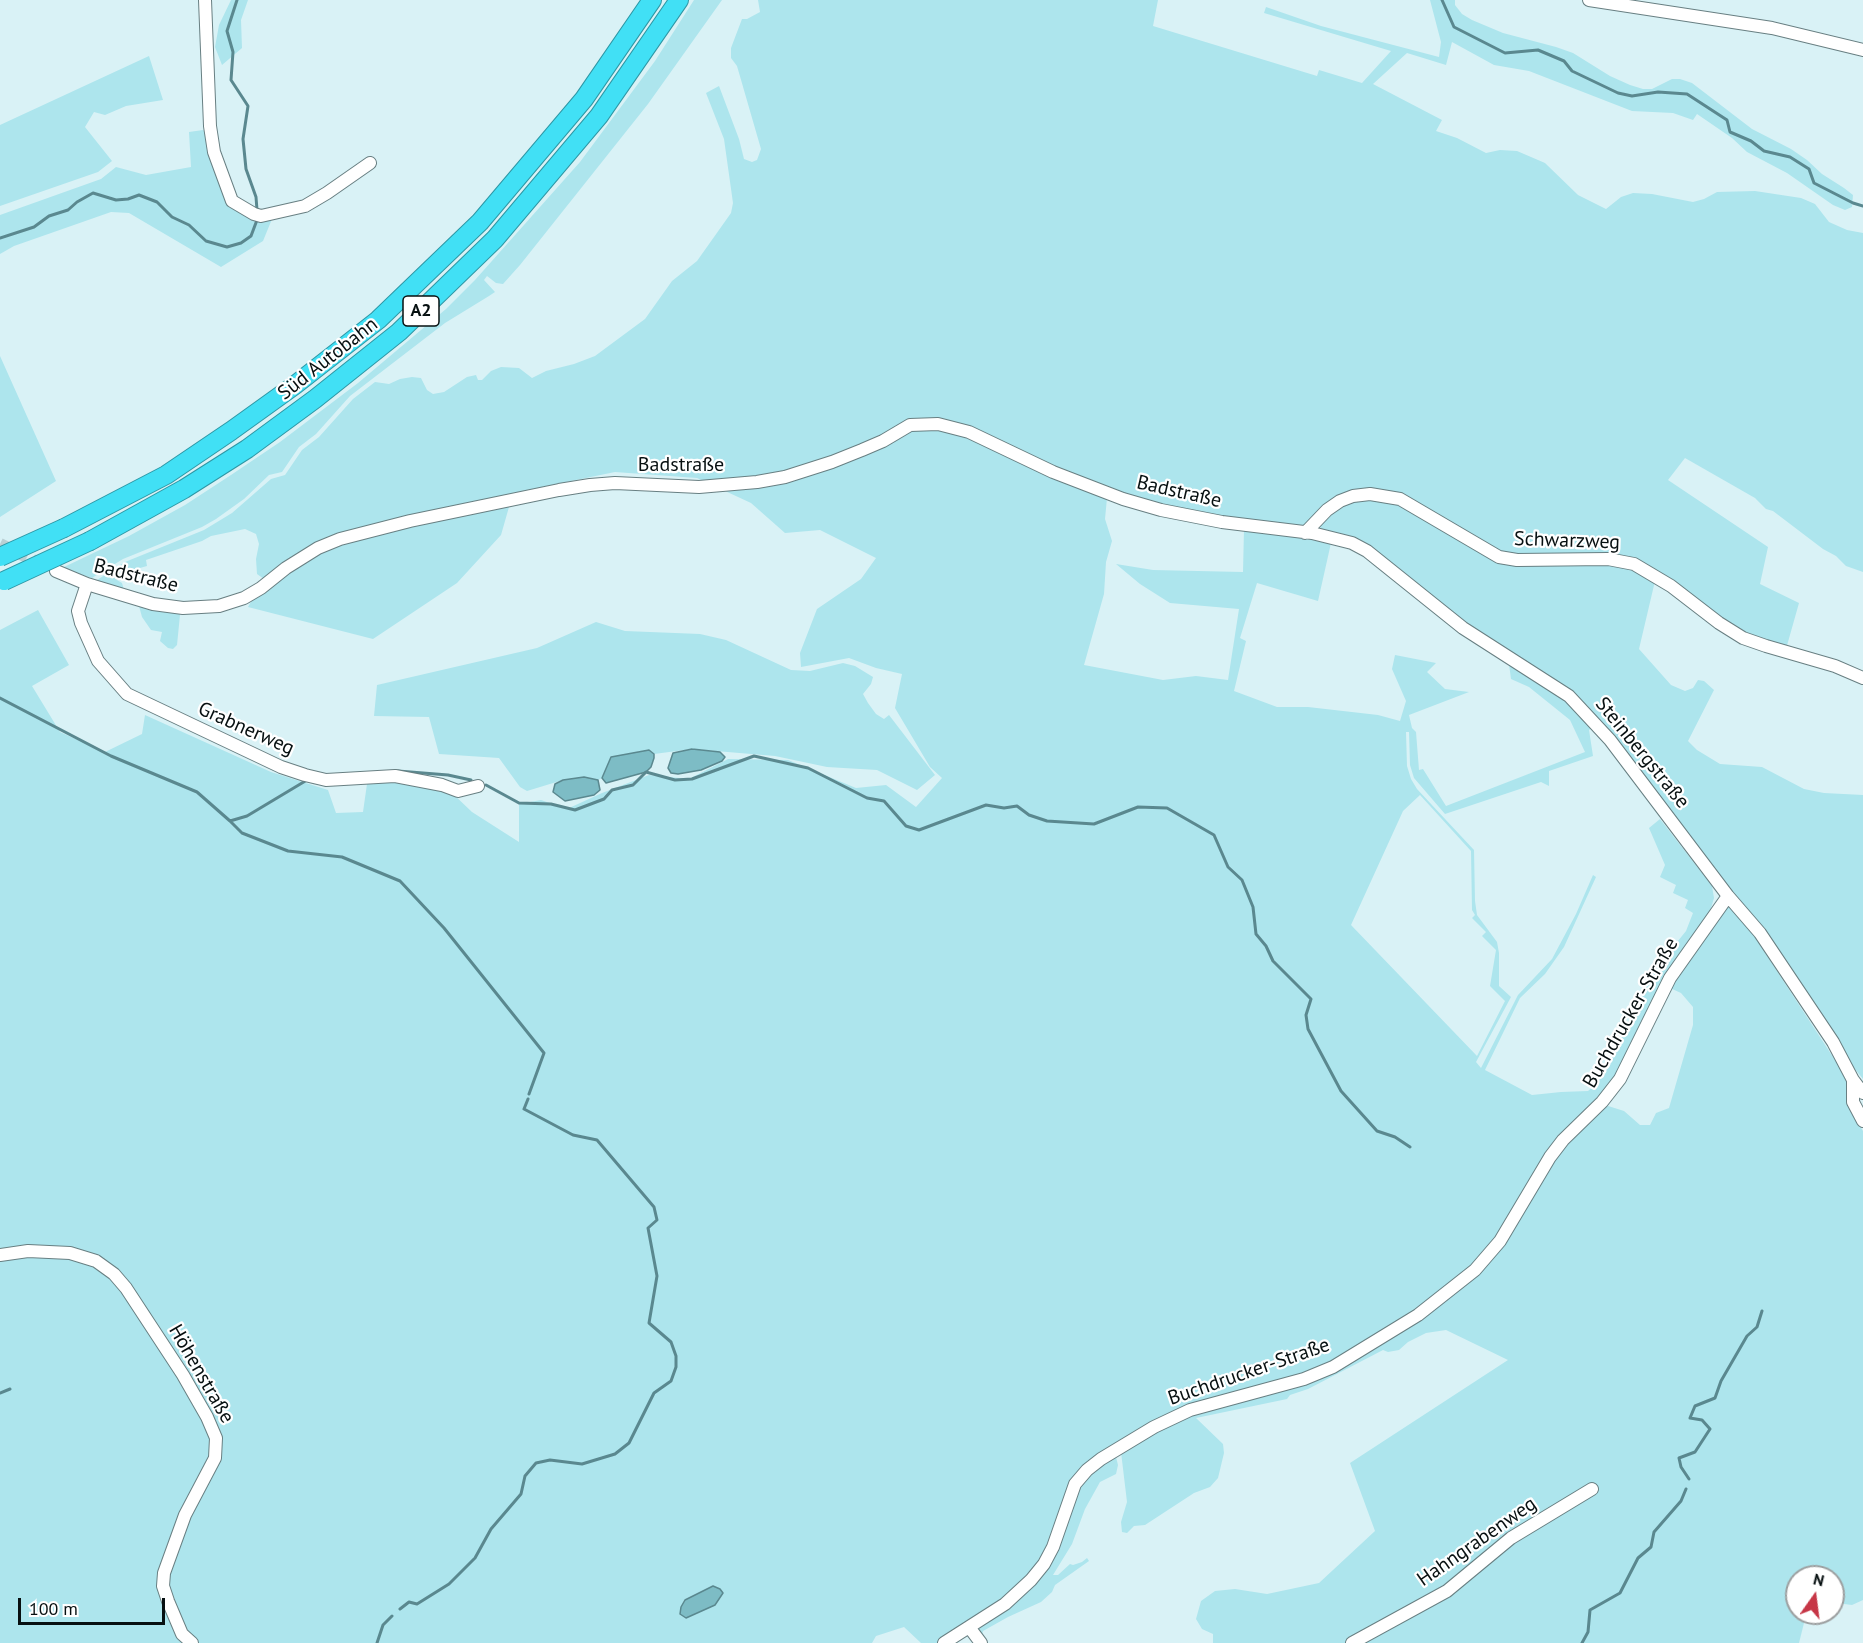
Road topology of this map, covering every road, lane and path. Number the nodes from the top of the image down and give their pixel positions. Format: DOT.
graph roads {
  1 [pos="205,0"];
  2 [pos="652,0"];
  3 [pos="679,0"];
  4 [pos="1589,0"];
  5 [pos="1863,50"];
  6 [pos="370,163"];
  7 [pos="1305,532"];
  8 [pos="0,557"];
  9 [pos="57,571"];
  10 [pos="2,582"];
  11 [pos="87,584"];
  12 [pos="1863,678"];
  13 [pos="478,786"];
  14 [pos="1728,896"];
  15 [pos="1853,1080"];
  16 [pos="1863,1093"];
  17 [pos="1863,1121"];
  18 [pos="0,1255"];
  19 [pos="1592,1489"];
  20 [pos="969,1627"];
  21 [pos="192,1643"];
  22 [pos="944,1643"];
  23 [pos="981,1643"];
  24 [pos="1352,1643"];
  1 -- 6 [label="street"];
  2 -- 8 [label="highway, Süd Autobahn / A2, bridge"];
  3 -- 10 [label="highway, Süd Autobahn / A2, bridge"];
  4 -- 5 [label="street"];
  7 -- 11 [label="street, Badstraße"];
  7 -- 12 [label="street, Schwarzweg"];
  7 -- 14 [label="street, Steinbergstraße"];
  9 -- 11 [label="street, Badstraße"];
  11 -- 13 [label="street, Grabnerweg"];
  14 -- 15 [label="street, Steinbergstraße"];
  14 -- 20 [label="street, Buchdrucker-Straße"];
  15 -- 16 [label="street, Steinbergstraße"];
  15 -- 17 [label="street"];
  18 -- 21 [label="street, Höhenstraße"];
  19 -- 24 [label="street, Hahngrabenweg"];
  20 -- 22 [label="street, Buchdrucker-Straße"];
  20 -- 23 [label="street"];
}
